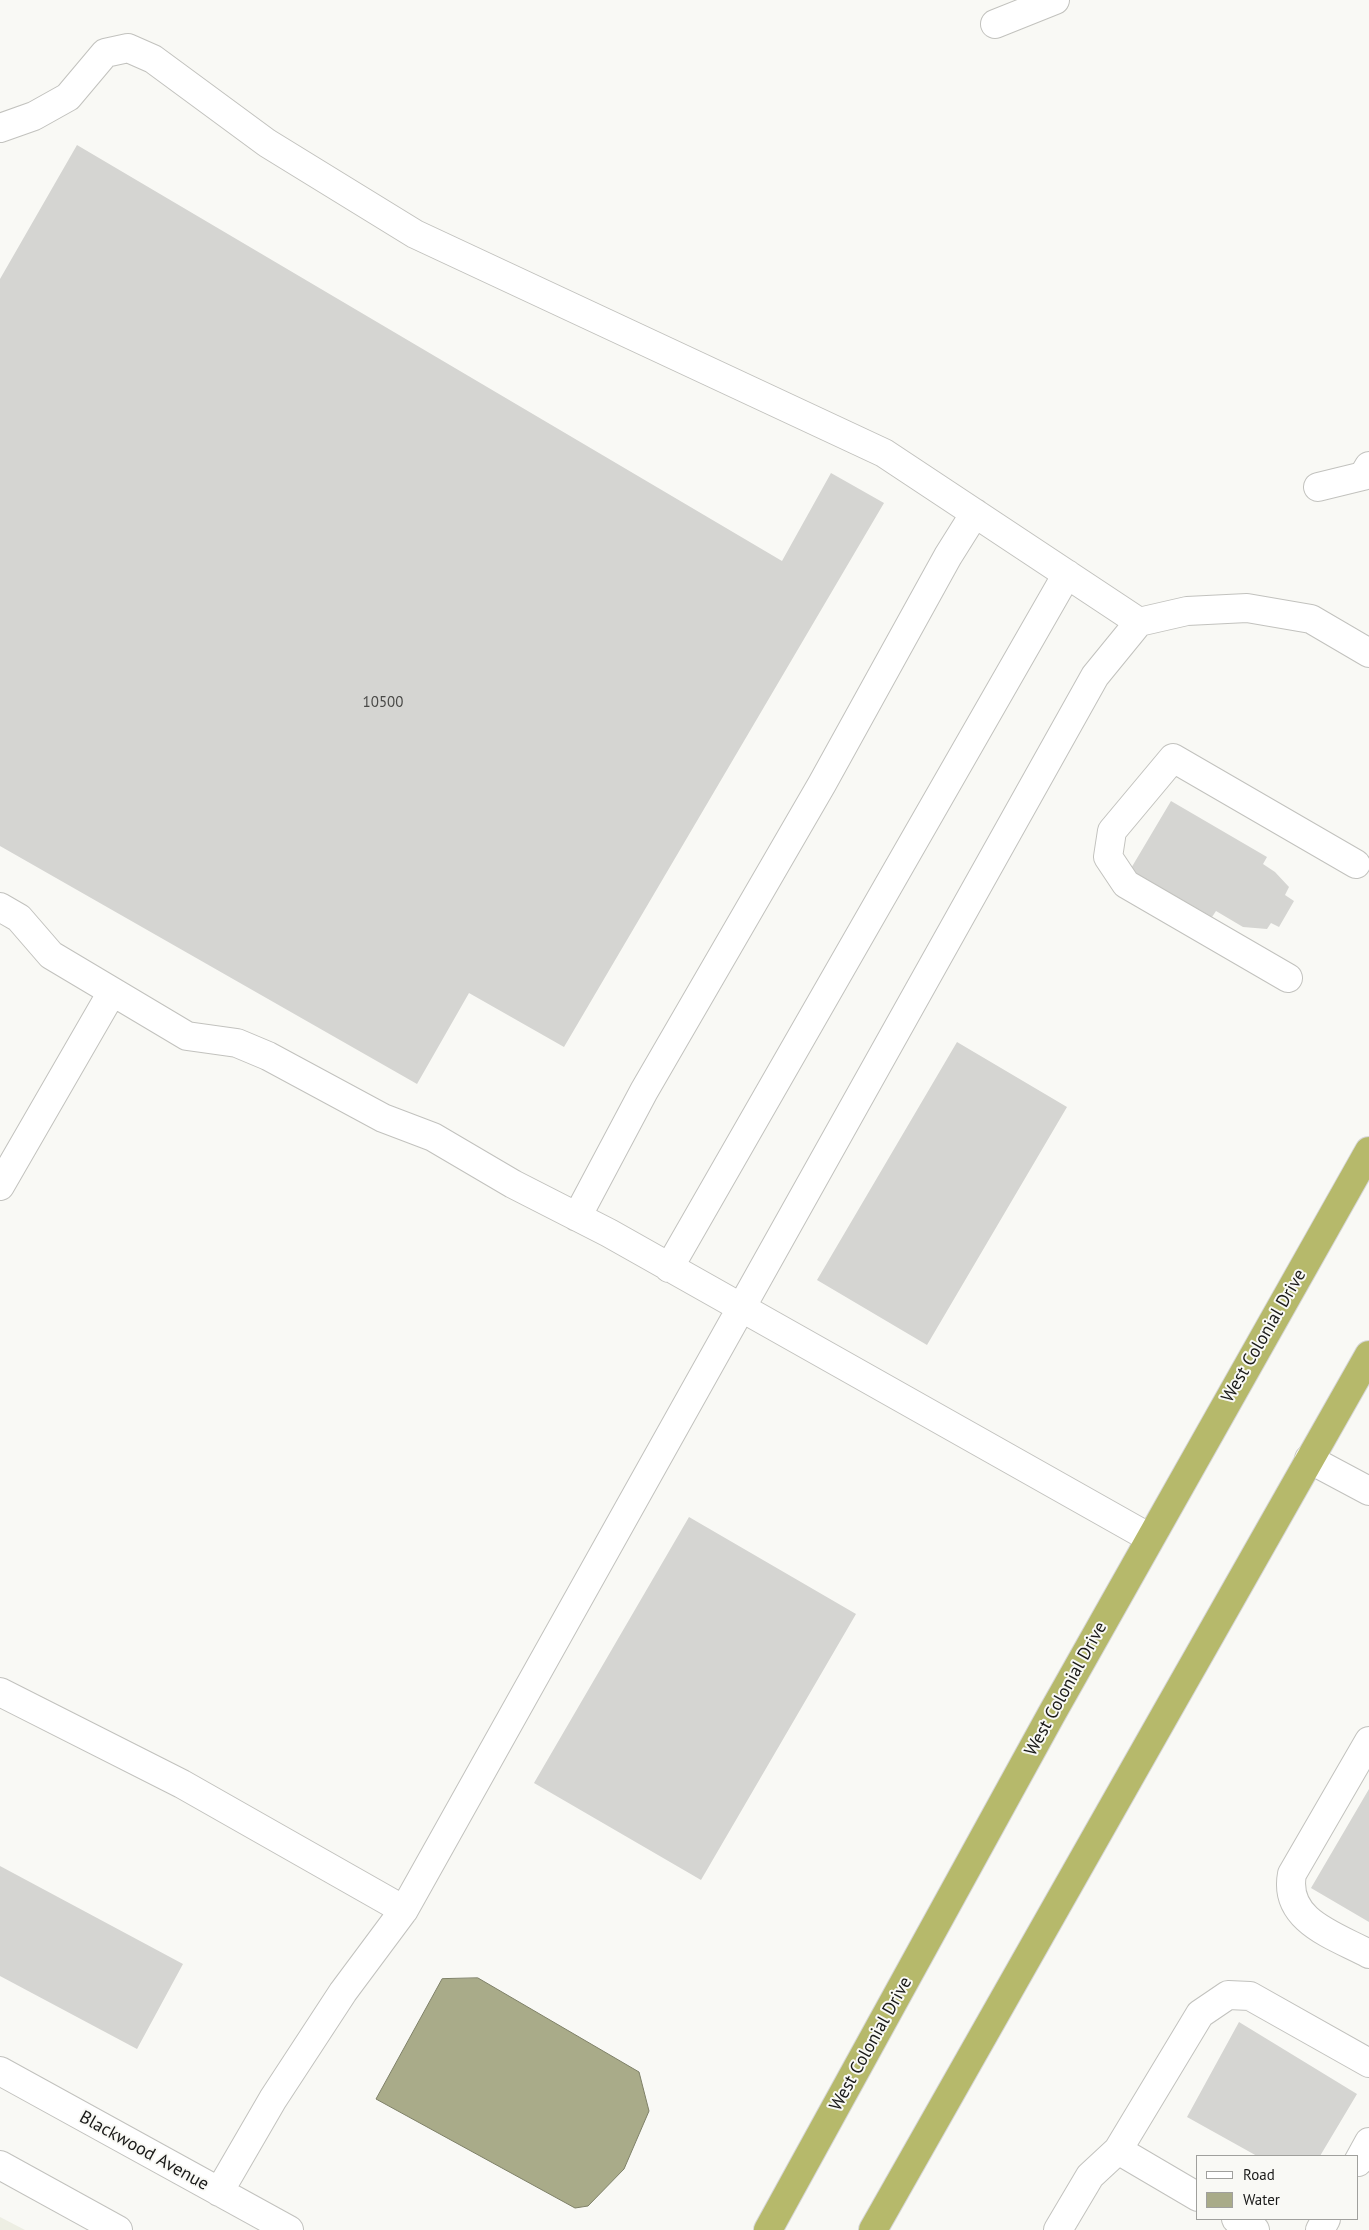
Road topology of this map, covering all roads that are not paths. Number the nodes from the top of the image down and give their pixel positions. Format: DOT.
graph roads {
  1 [pos="1055,0"];
  2 [pos="995,24"];
  3 [pos="0,128"];
  4 [pos="1369,466"];
  5 [pos="1318,487"];
  6 [pos="975,513"];
  7 [pos="1067,574"];
  8 [pos="1139,622"];
  9 [pos="1369,653"];
  10 [pos="1356,864"];
  11 [pos="0,907"];
  12 [pos="1288,978"];
  13 [pos="112,992"];
  14 [pos="1369,1151"];
  15 [pos="0,1186"];
  16 [pos="577,1217"];
  17 [pos="670,1268"];
  18 [pos="740,1309"];
  19 [pos="1369,1355"];
  20 [pos="1308,1459"];
  21 [pos="1369,1491"];
  22 [pos="1150,1538"];
  23 [pos="0,1692"];
  24 [pos="1369,1740"];
  25 [pos="404,1910"];
  26 [pos="1369,1954"];
  27 [pos="1369,2063"];
  28 [pos="0,2071"];
  29 [pos="1369,2142"];
  30 [pos="1118,2150"];
  31 [pos="1359,2160"];
  32 [pos="0,2165"];
  33 [pos="219,2192"];
  34 [pos="1196,2196"];
  35 [pos="1238,2220"];
  36 [pos="118,2230"];
  37 [pos="289,2230"];
  38 [pos="768,2230"];
  39 [pos="873,2230"];
  40 [pos="1058,2230"];
  41 [pos="1255,2230"];
  1 -- 2 [label="street"];
  3 -- 6 [label="street"];
  4 -- 5 [label="street"];
  6 -- 7 [label="street"];
  6 -- 16 [label="street"];
  7 -- 8 [label="street"];
  7 -- 17 [label="street"];
  8 -- 9 [label="street"];
  8 -- 18 [label="street"];
  10 -- 12 [label="street"];
  11 -- 13 [label="street"];
  13 -- 15 [label="street"];
  13 -- 16 [label="street"];
  14 -- 22 [label="highway, West Colonial Drive"];
  16 -- 17 [label="street"];
  17 -- 18 [label="street"];
  18 -- 22 [label="street"];
  18 -- 25 [label="street"];
  19 -- 20 [label="highway"];
  20 -- 21 [label="street"];
  20 -- 39 [label="highway"];
  22 -- 38 [label="highway, West Colonial Drive"];
  23 -- 25 [label="street"];
  24 -- 26 [label="street"];
  25 -- 33 [label="street"];
  27 -- 30 [label="street"];
  28 -- 33 [label="street, Blackwood Avenue"];
  29 -- 31 [label="street"];
  30 -- 34 [label="street"];
  30 -- 40 [label="street"];
  32 -- 36 [label="street"];
  33 -- 37 [label="street, Blackwood Avenue"];
  35 -- 41 [label="street"];
}
